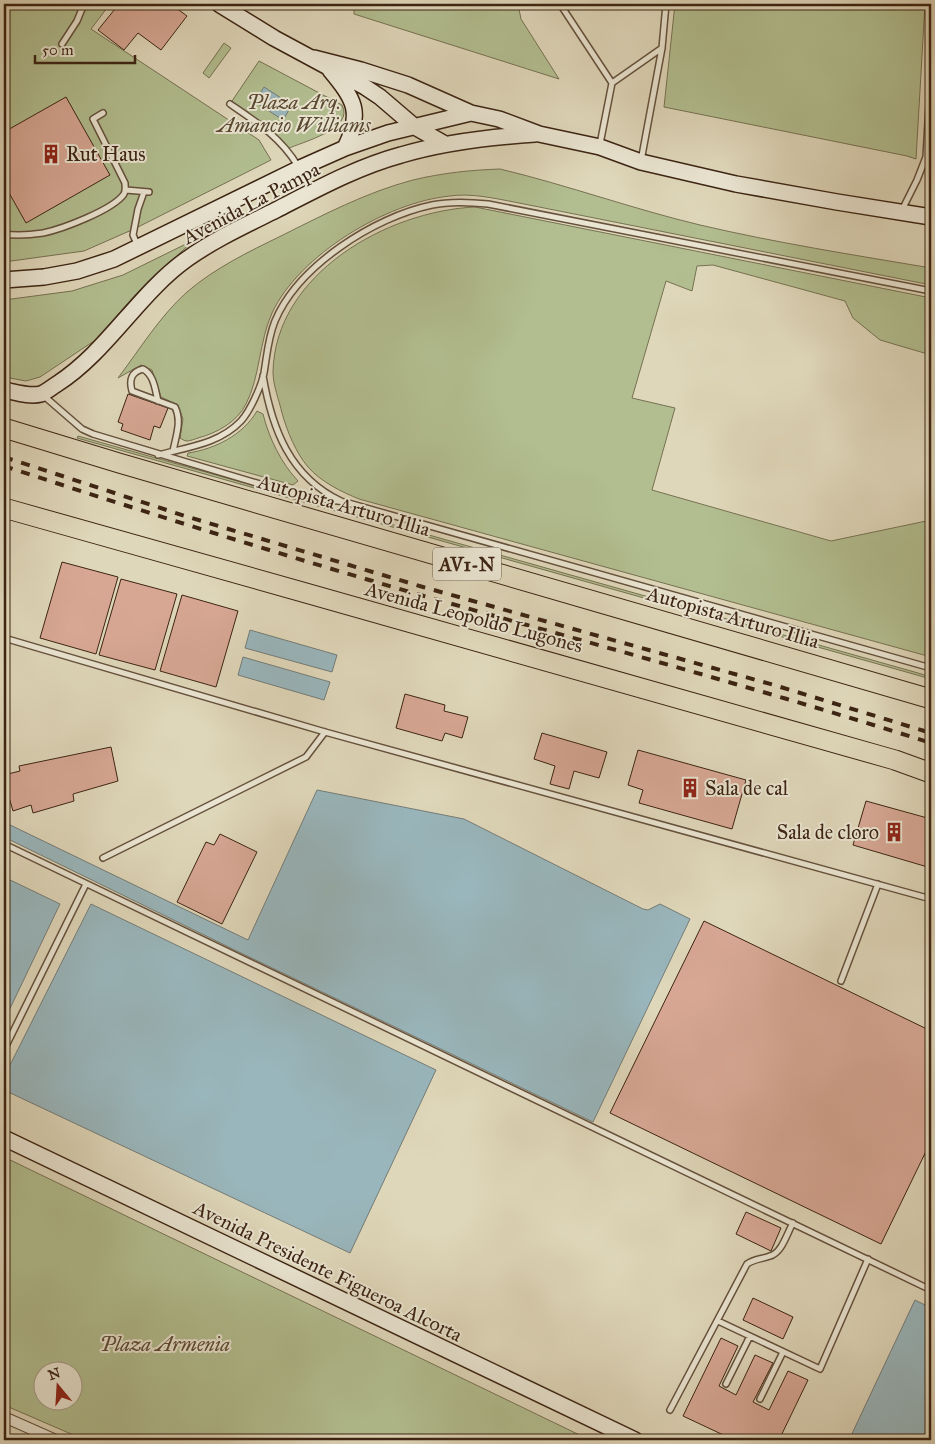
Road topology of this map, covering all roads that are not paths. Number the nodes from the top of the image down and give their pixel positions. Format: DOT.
graph roads {
  1 [pos="84,4"];
  2 [pos="219,4"];
  3 [pos="560,4"];
  4 [pos="666,4"];
  5 [pos="62,44"];
  6 [pos="662,48"];
  7 [pos="320,62"];
  8 [pos="931,71"];
  9 [pos="612,83"];
  10 [pos="230,104"];
  11 [pos="103,113"];
  12 [pos="471,113"];
  13 [pos="415,127"];
  14 [pos="539,134"];
  15 [pos="446,144"];
  16 [pos="600,147"];
  17 [pos="345,148"];
  18 [pos="641,162"];
  19 [pos="300,168"];
  20 [pos="126,190"];
  21 [pos="901,213"];
  22 [pos="931,217"];
  23 [pos="4,234"];
  24 [pos="139,248"];
  25 [pos="6,280"];
  26 [pos="931,291"];
  27 [pos="263,376"];
  28 [pos="4,390"];
  29 [pos="41,394"];
  30 [pos="158,400"];
  31 [pos="4,428"];
  32 [pos="173,451"];
  33 [pos="158,455"];
  34 [pos="345,502"];
  35 [pos="4,508"];
  36 [pos="4,638"];
  37 [pos="931,668"];
  38 [pos="931,698"];
  39 [pos="324,732"];
  40 [pos="931,773"];
  41 [pos="4,844"];
  42 [pos="103,858"];
  43 [pos="86,884"];
  44 [pos="878,884"];
  45 [pos="931,899"];
  46 [pos="841,981"];
  47 [pos="4,1050"];
  48 [pos="4,1138"];
  49 [pos="792,1223"];
  50 [pos="868,1260"];
  51 [pos="931,1290"];
  52 [pos="718,1321"];
  53 [pos="750,1336"];
  54 [pos="782,1352"];
  55 [pos="726,1384"];
  56 [pos="760,1399"];
  57 [pos="670,1410"];
  58 [pos="4,1417"];
  59 [pos="56,1440"];
  60 [pos="634,1440"];
  1 -- 5 [label="lane"];
  2 -- 7 [label="main road"];
  3 -- 9 [label="lane"];
  4 -- 6 [label="lane"];
  6 -- 9 [label="lane"];
  6 -- 18 [label="lane"];
  7 -- 12 [label="main road"];
  7 -- 13 [label="main road"];
  7 -- 17 [label="main road"];
  8 -- 21 [label="lane"];
  9 -- 16 [label="lane"];
  10 -- 19 [label="lane"];
  11 -- 20 [label="lane"];
  12 -- 13 [label="main road"];
  12 -- 14 [label="main road"];
  13 -- 15 [label="main road"];
  13 -- 17 [label="main road"];
  14 -- 15 [label="main road, Avenida La Pampa"];
  14 -- 16 [label="main road"];
  15 -- 29 [label="main road, Avenida La Pampa"];
  16 -- 18 [label="main road"];
  17 -- 19 [label="main road"];
  18 -- 21 [label="main road"];
  19 -- 24 [label="main road"];
  20 -- 23 [label="lane"];
  20 -- 24 [label="lane"];
  21 -- 22 [label="main road"];
  24 -- 25 [label="main road"];
  26 -- 27 [label="lane"];
  27 -- 32 [label="lane"];
  27 -- 34 [label="lane"];
  28 -- 29 [label="main road"];
  29 -- 33 [label="lane"];
  30 -- 30 [label="lane"];
  30 -- 32 [label="lane"];
  31 -- 38 [label="highway, Autopista Arturo Illia / AV1-N"];
  32 -- 33 [label="lane"];
  33 -- 34 [label="lane"];
  34 -- 37 [label="lane"];
  35 -- 40 [label="highway, Avenida Leopoldo Lugones"];
  36 -- 39 [label="lane"];
  39 -- 42 [label="lane"];
  39 -- 44 [label="lane"];
  41 -- 43 [label="lane"];
  43 -- 47 [label="lane"];
  43 -- 49 [label="lane"];
  44 -- 45 [label="lane"];
  44 -- 46 [label="lane"];
  48 -- 60 [label="main road, Avenida Presidente Figueroa Alcorta"];
  49 -- 50 [label="lane"];
  49 -- 52 [label="lane"];
  50 -- 51 [label="lane"];
  50 -- 54 [label="lane"];
  52 -- 53 [label="lane"];
  52 -- 57 [label="lane"];
  53 -- 54 [label="lane"];
  53 -- 55 [label="lane"];
  54 -- 56 [label="lane"];
  58 -- 59 [label="street"];
}
